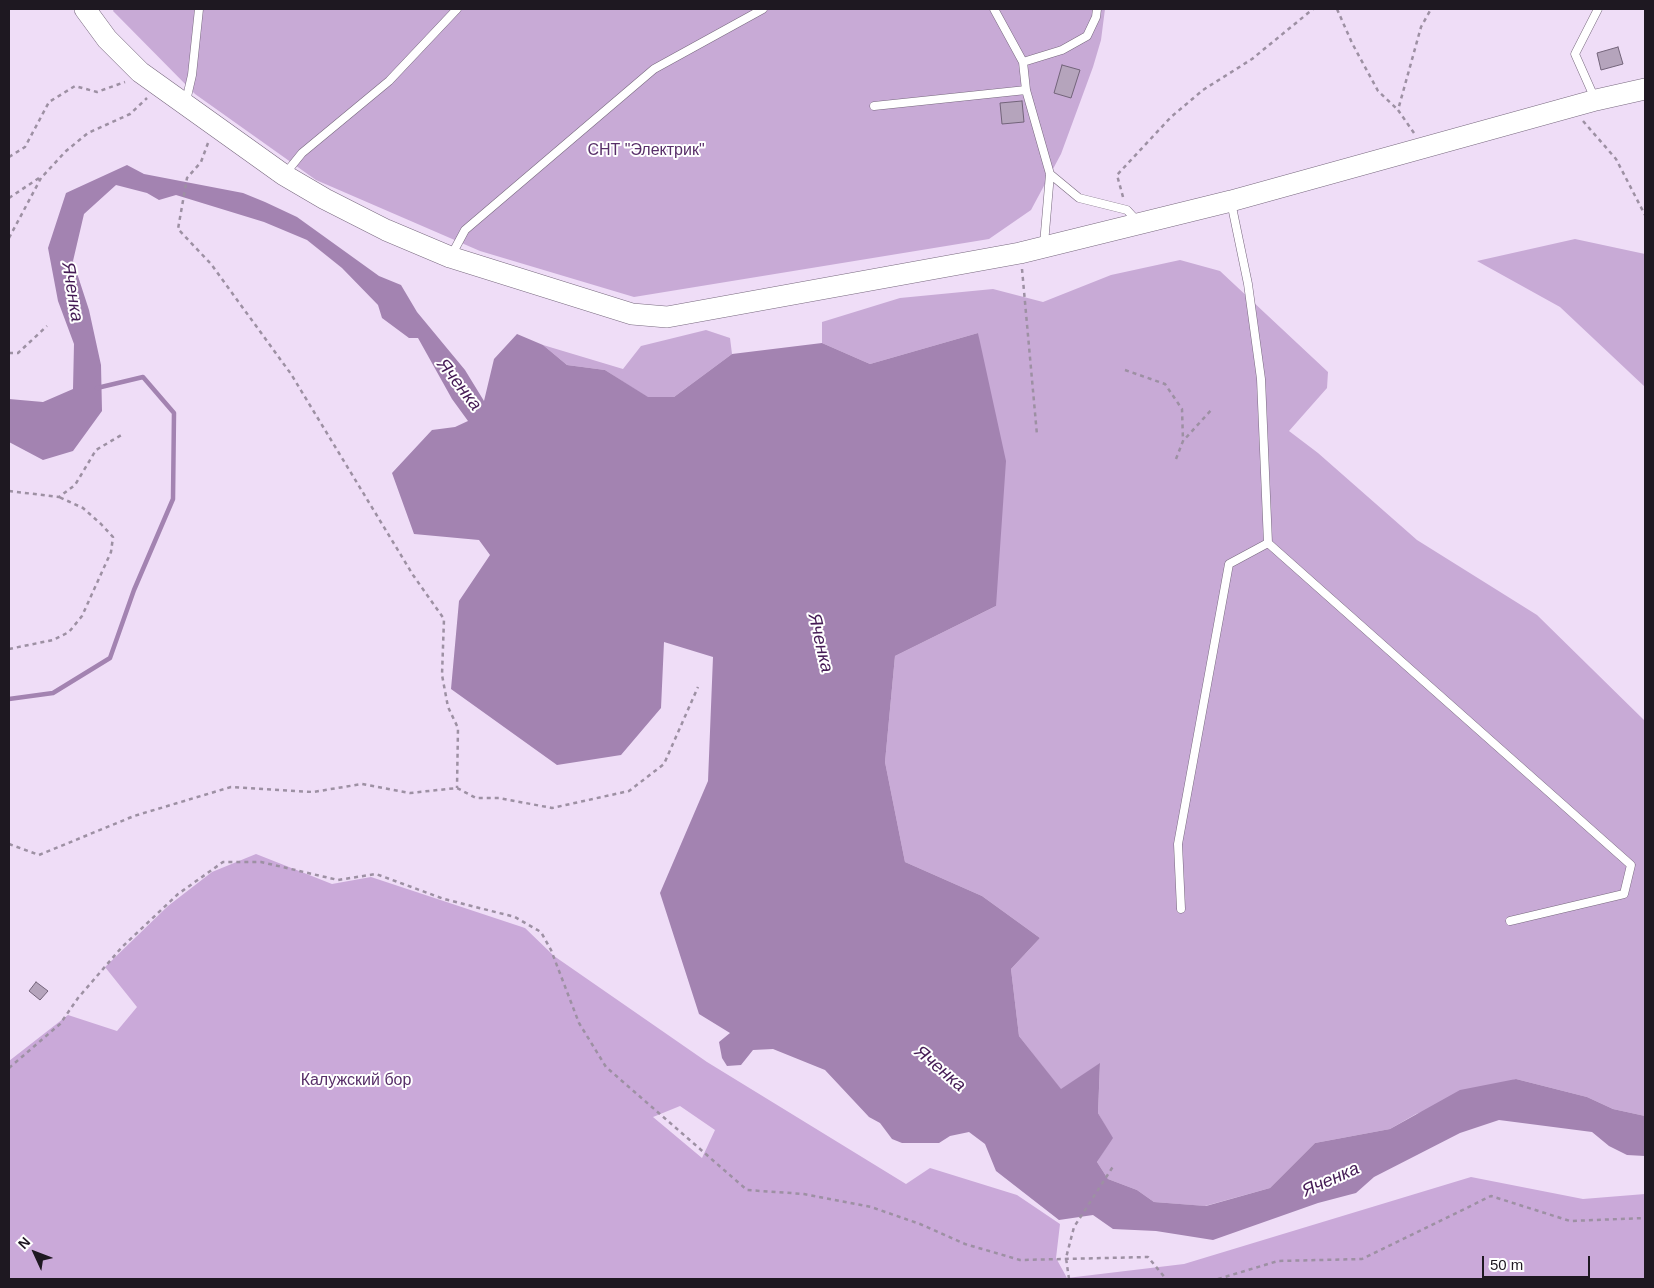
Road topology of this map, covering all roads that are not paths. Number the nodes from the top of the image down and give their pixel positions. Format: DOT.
graph roads {
  1 [pos="85,9"];
  2 [pos="199,9"];
  3 [pos="457,9"];
  4 [pos="763,9"];
  5 [pos="994,9"];
  6 [pos="1097,9"];
  7 [pos="1598,9"];
  8 [pos="1023,62"];
  9 [pos="1645,89"];
  10 [pos="1026,90"];
  11 [pos="1596,100"];
  12 [pos="184,105"];
  13 [pos="874,106"];
  14 [pos="1050,174"];
  15 [pos="284,175"];
  16 [pos="1231,201"];
  17 [pos="1133,217"];
  18 [pos="1044,247"];
  19 [pos="450,258"];
  20 [pos="1268,543"];
  21 [pos="1181,909"];
  22 [pos="1510,921"];
  1 -- 12 [label="street"];
  2 -- 12 [label="lane"];
  3 -- 15 [label="lane"];
  4 -- 19 [label="lane"];
  5 -- 8 [label="lane"];
  6 -- 8 [label="lane"];
  7 -- 11 [label="lane"];
  8 -- 10 [label="lane"];
  9 -- 11 [label="street"];
  10 -- 13 [label="lane"];
  10 -- 14 [label="lane"];
  11 -- 16 [label="street"];
  12 -- 15 [label="street"];
  14 -- 17 [label="lane"];
  14 -- 18 [label="lane"];
  15 -- 19 [label="street"];
  16 -- 17 [label="street"];
  16 -- 20 [label="lane"];
  17 -- 18 [label="street"];
  18 -- 19 [label="street"];
  20 -- 21 [label="lane"];
  20 -- 22 [label="lane"];
}
